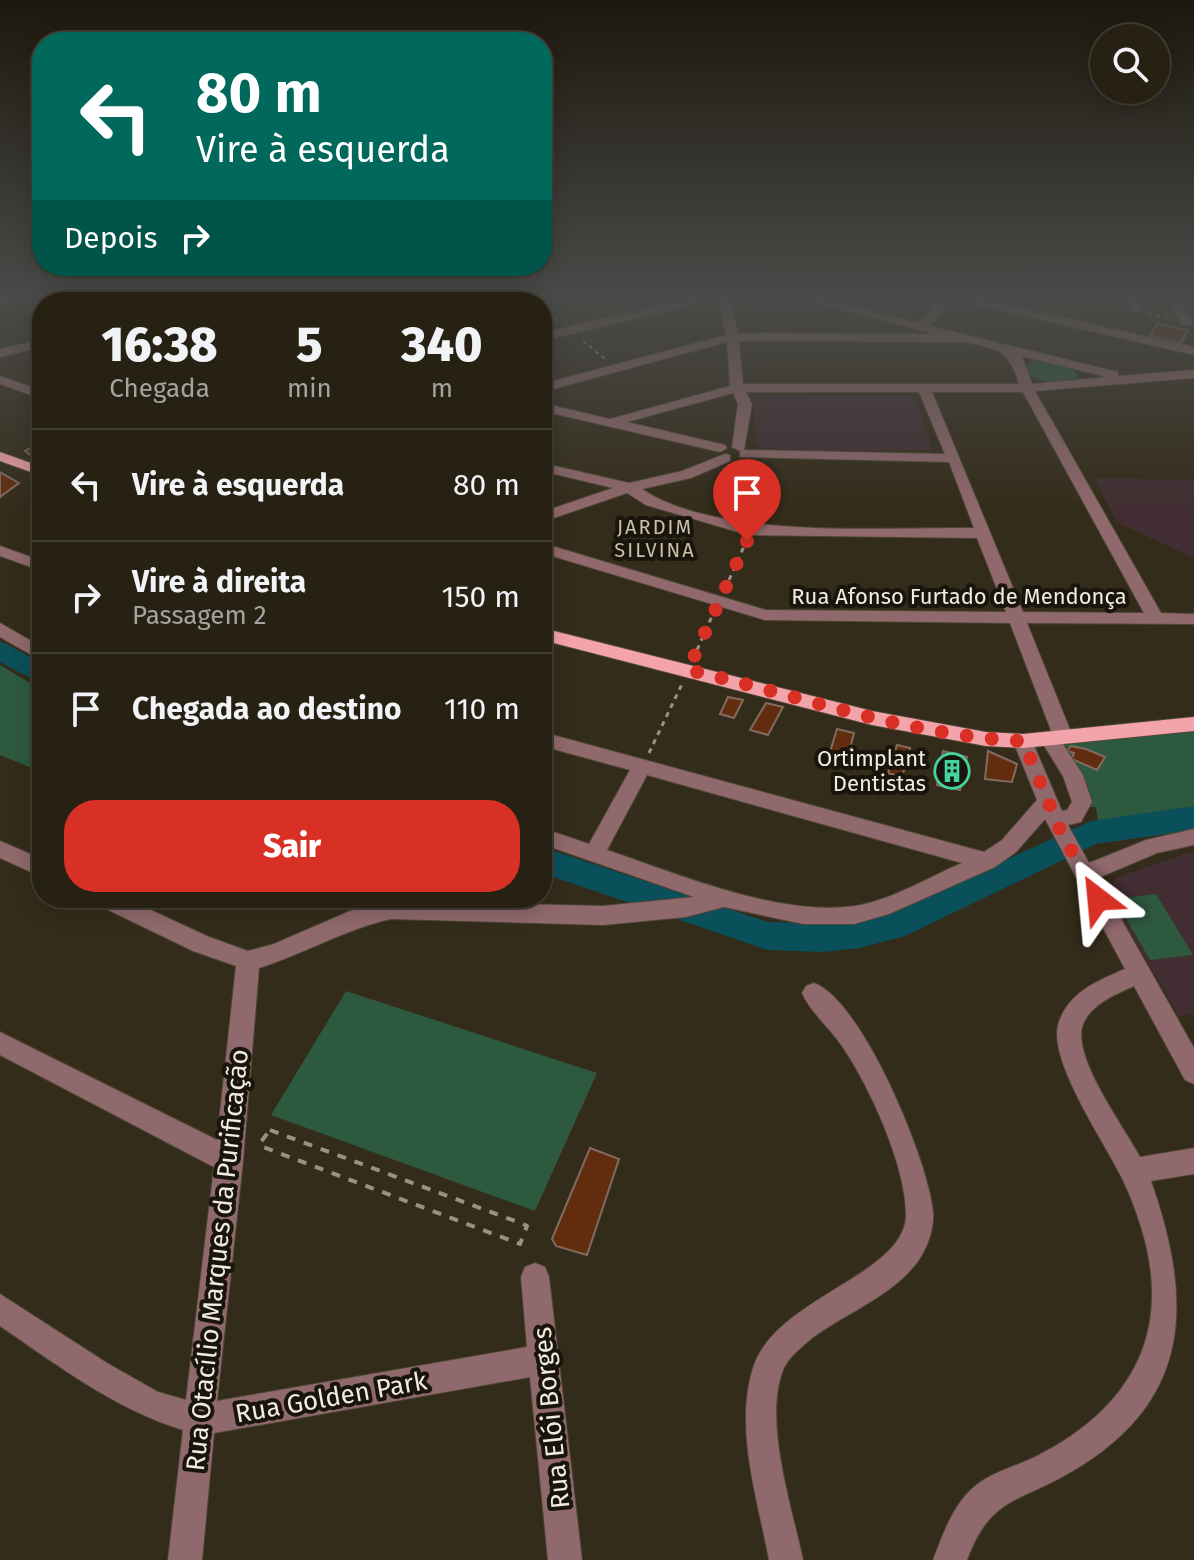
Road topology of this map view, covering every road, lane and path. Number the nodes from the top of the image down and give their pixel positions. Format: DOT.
graph roads {
  1 [pos="618,368"];
  2 [pos="736,368"];
  3 [pos="1020,368"];
  4 [pos="1026,368"];
  5 [pos="1077,368"];
  6 [pos="1085,368"];
  7 [pos="1194,374"];
  8 [pos="1023,376"];
  9 [pos="1125,378"];
  10 [pos="0,380"];
  11 [pos="1082,383"];
  12 [pos="552,385"];
  13 [pos="924,389"];
  14 [pos="25,390"];
  15 [pos="738,390"];
  16 [pos="0,391"];
  17 [pos="32,392"];
  18 [pos="552,409"];
  19 [pos="609,423"];
  20 [pos="742,451"];
  21 [pos="722,453"];
  22 [pos="3,458"];
  23 [pos="953,458"];
  24 [pos="32,468"];
  25 [pos="552,469"];
  26 [pos="567,473"];
  27 [pos="629,487"];
  28 [pos="595,500"];
  29 [pos="552,514"];
  30 [pos="748,530"];
  31 [pos="981,533"];
  32 [pos="0,551"];
  33 [pos="552,551"];
  34 [pos="32,562"];
  35 [pos="719,601"];
  36 [pos="1015,619"];
  37 [pos="1156,619"];
  38 [pos="1194,619"];
  39 [pos="0,629"];
  40 [pos="552,636"];
  41 [pos="32,649"];
  42 [pos="688,670"];
  43 [pos="1194,724"];
  44 [pos="1057,738"];
  45 [pos="1023,741"];
  46 [pos="552,742"];
  47 [pos="642,767"];
  48 [pos="1055,817"];
  49 [pos="1194,837"];
  50 [pos="552,840"];
  51 [pos="0,849"];
  52 [pos="593,855"];
  53 [pos="987,861"];
  54 [pos="32,864"];
  55 [pos="1080,865"];
  56 [pos="714,901"];
  57 [pos="125,908"];
  58 [pos="248,961"];
  59 [pos="1139,973"];
  60 [pos="814,993"];
  61 [pos="0,1043"];
  62 [pos="1194,1072"];
  63 [pos="230,1161"];
  64 [pos="1194,1161"];
  65 [pos="1133,1171"];
  66 [pos="523,1224"];
  67 [pos="535,1277"];
  68 [pos="0,1309"];
  69 [pos="546,1359"];
  70 [pos="199,1420"];
  71 [pos="185,1560"];
  72 [pos="565,1560"];
  73 [pos="786,1560"];
  74 [pos="950,1560"];
  1 -- 12 [label="street"];
  2 -- 15 [label="street"];
  3 -- 8 [label="street"];
  4 -- 8 [label="street"];
  5 -- 11 [label="street"];
  6 -- 9 [label="street"];
  7 -- 9 [label="street"];
  8 -- 11 [label="street"];
  8 -- 13 [label="street"];
  8 -- 37 [label="street"];
  9 -- 11 [label="street"];
  10 -- 14 [label="street"];
  13 -- 15 [label="street"];
  13 -- 23 [label="street"];
  14 -- 16 [label="street"];
  14 -- 17 [label="street"];
  15 -- 19 [label="street"];
  15 -- 20 [label="street"];
  18 -- 19 [label="street"];
  19 -- 21 [label="street"];
  20 -- 21 [label="street"];
  20 -- 23 [label="street"];
  21 -- 27 [label="street"];
  22 -- 24 [label="main road"];
  23 -- 31 [label="street"];
  25 -- 26 [label="street"];
  26 -- 27 [label="street"];
  26 -- 28 [label="street"];
  27 -- 28 [label="street"];
  27 -- 30 [label="street"];
  28 -- 29 [label="street"];
  30 -- 31 [label="street"];
  30 -- 35 [label="path"];
  31 -- 36 [label="street"];
  32 -- 34 [label="street"];
  33 -- 35 [label="street, Rua Afonso Furtado de Mendonça"];
  35 -- 36 [label="street, Rua Afonso Furtado de Mendonça"];
  35 -- 42 [label="path"];
  36 -- 37 [label="street, Rua Afonso Furtado de Mendonça"];
  36 -- 44 [label="street"];
  37 -- 38 [label="street, Rua Afonso Furtado de Mendonça"];
  39 -- 41 [label="street"];
  40 -- 42 [label="main road"];
  42 -- 45 [label="main road"];
  42 -- 47 [label="path"];
  43 -- 44 [label="main road"];
  44 -- 45 [label="main road"];
  44 -- 48 [label="street"];
  45 -- 48 [label="street"];
  46 -- 47 [label="street"];
  47 -- 52 [label="street"];
  47 -- 53 [label="street"];
  48 -- 53 [label="street"];
  48 -- 55 [label="street"];
  49 -- 55 [label="street"];
  50 -- 52 [label="street"];
  51 -- 54 [label="street"];
  52 -- 56 [label="street"];
  53 -- 56 [label="street"];
  55 -- 59 [label="street"];
  56 -- 58 [label="street"];
  57 -- 58 [label="street"];
  58 -- 63 [label="street, Rua Otacílio Marques da Purificação"];
  59 -- 62 [label="street"];
  59 -- 65 [label="street"];
  60 -- 73 [label="street"];
  61 -- 63 [label="street"];
  63 -- 70 [label="street, Rua Otacílio Marques da Purificação"];
  64 -- 65 [label="street"];
  65 -- 74 [label="street"];
  66 -- 66 [label="path"];
  67 -- 69 [label="street, Rua Elói Borges"];
  68 -- 70 [label="street, Rua Golden Park"];
  69 -- 70 [label="street, Rua Golden Park"];
  69 -- 72 [label="street, Rua Elói Borges"];
  70 -- 71 [label="street, Rua Otacílio Marques da Purificação"];
}
